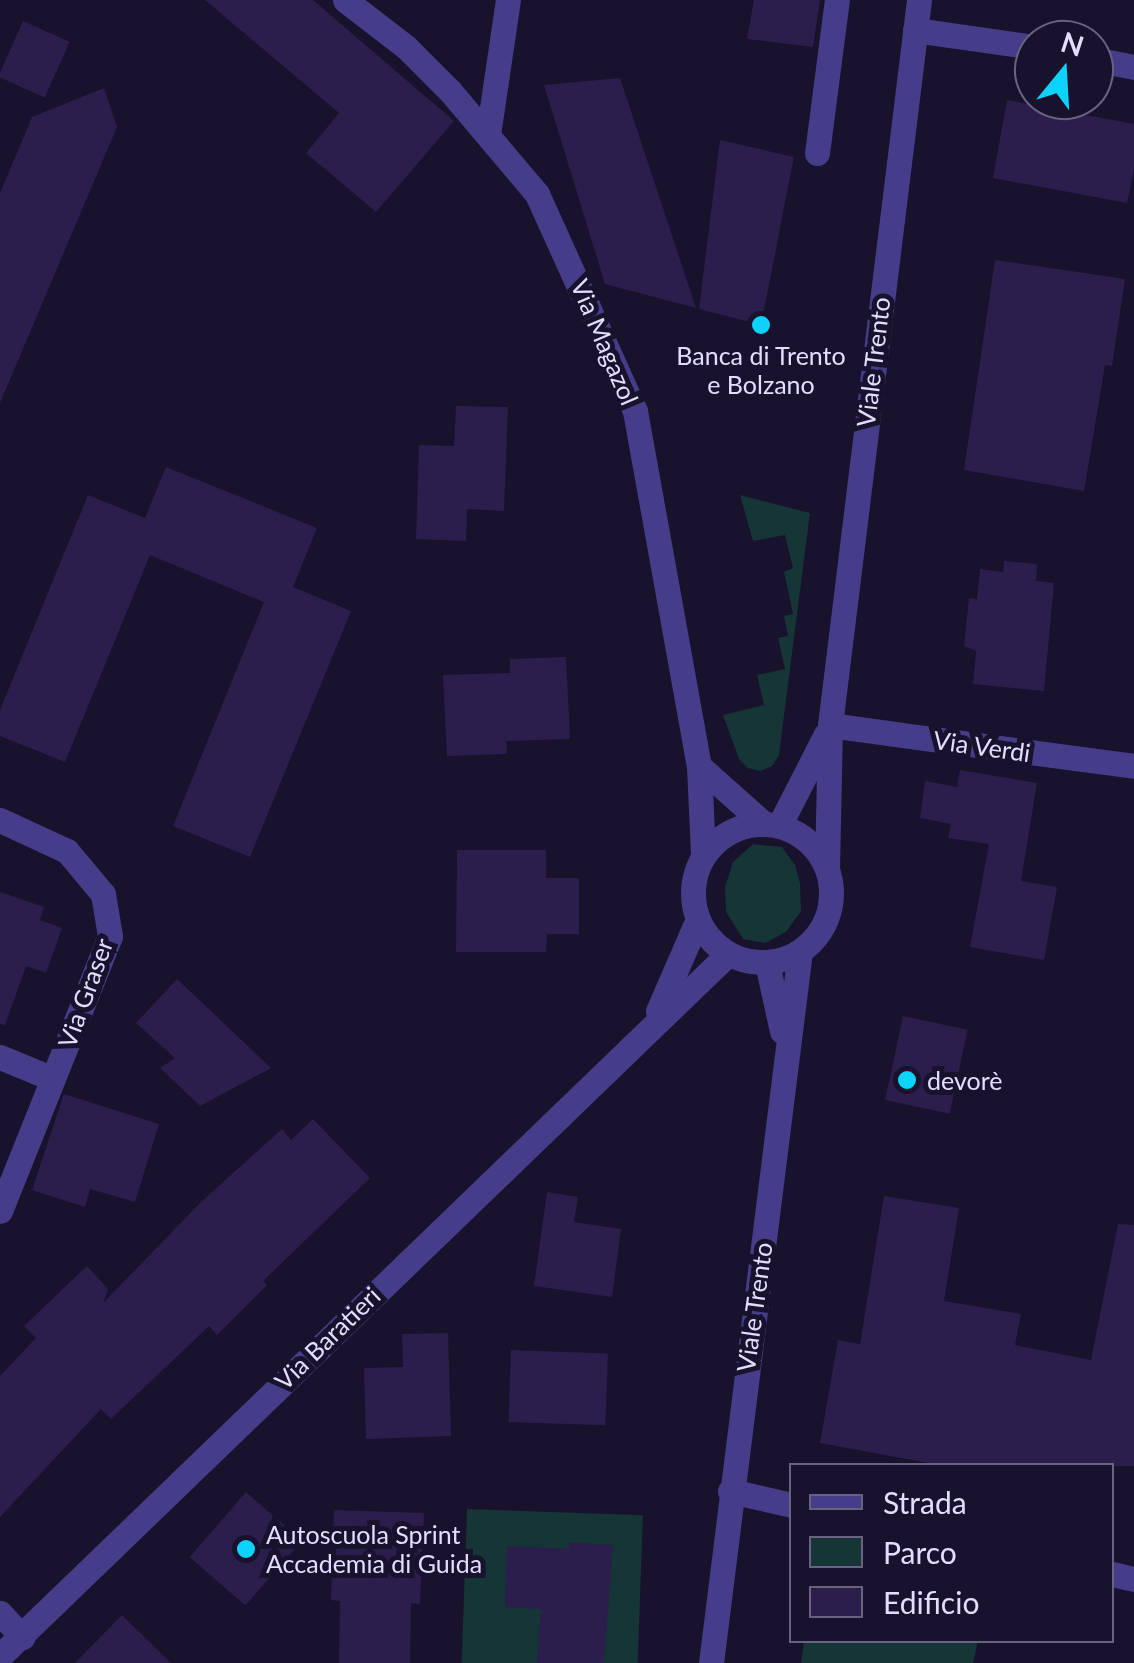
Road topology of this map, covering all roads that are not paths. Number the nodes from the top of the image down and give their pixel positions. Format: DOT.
graph roads {
  1 [pos="345,0"];
  2 [pos="508,0"];
  3 [pos="838,0"];
  4 [pos="919,0"];
  5 [pos="916,30"];
  6 [pos="1014,45"];
  7 [pos="488,135"];
  8 [pos="817,152"];
  9 [pos="830,725"];
  10 [pos="699,766"];
  11 [pos="1134,766"];
  12 [pos="0,820"];
  13 [pos="771,824"];
  14 [pos="703,856"];
  15 [pos="827,869"];
  16 [pos="698,919"];
  17 [pos="800,952"];
  18 [pos="728,954"];
  19 [pos="767,963"];
  20 [pos="654,1020"];
  21 [pos="786,1050"];
  22 [pos="0,1058"];
  23 [pos="53,1079"];
  24 [pos="0,1211"];
  25 [pos="730,1491"];
  26 [pos="789,1504"];
  27 [pos="0,1613"];
  28 [pos="22,1636"];
  29 [pos="0,1656"];
  30 [pos="711,1663"];
  1 -- 7 [label="street, Via Magazol"];
  2 -- 7 [label="street"];
  3 -- 8 [label="street"];
  4 -- 5 [label="street, Viale Trento"];
  5 -- 6 [label="street"];
  5 -- 9 [label="street, Viale Trento"];
  7 -- 10 [label="street, Via Magazol"];
  9 -- 11 [label="street, Via Verdi"];
  9 -- 13 [label="street, Viale Trento"];
  9 -- 15 [label="street, Viale Trento"];
  10 -- 13 [label="street"];
  10 -- 14 [label="street, Via Magazol"];
  12 -- 23 [label="street, Via Graser"];
  13 -- 14 [label="street"];
  13 -- 15 [label="street"];
  14 -- 16 [label="street"];
  15 -- 17 [label="street, Viale Trento"];
  16 -- 18 [label="street"];
  16 -- 20 [label="street, Via Baratieri"];
  17 -- 19 [label="street"];
  17 -- 21 [label="street, Viale Trento"];
  18 -- 19 [label="street"];
  18 -- 20 [label="street, Via Baratieri"];
  19 -- 21 [label="street"];
  20 -- 28 [label="street, Via Baratieri"];
  21 -- 25 [label="street, Viale Trento"];
  22 -- 23 [label="street"];
  23 -- 24 [label="street, Via Graser"];
  25 -- 26 [label="street"];
  25 -- 30 [label="street, Viale Trento"];
  27 -- 28 [label="street"];
  28 -- 29 [label="street, Via Baratieri"];
}
